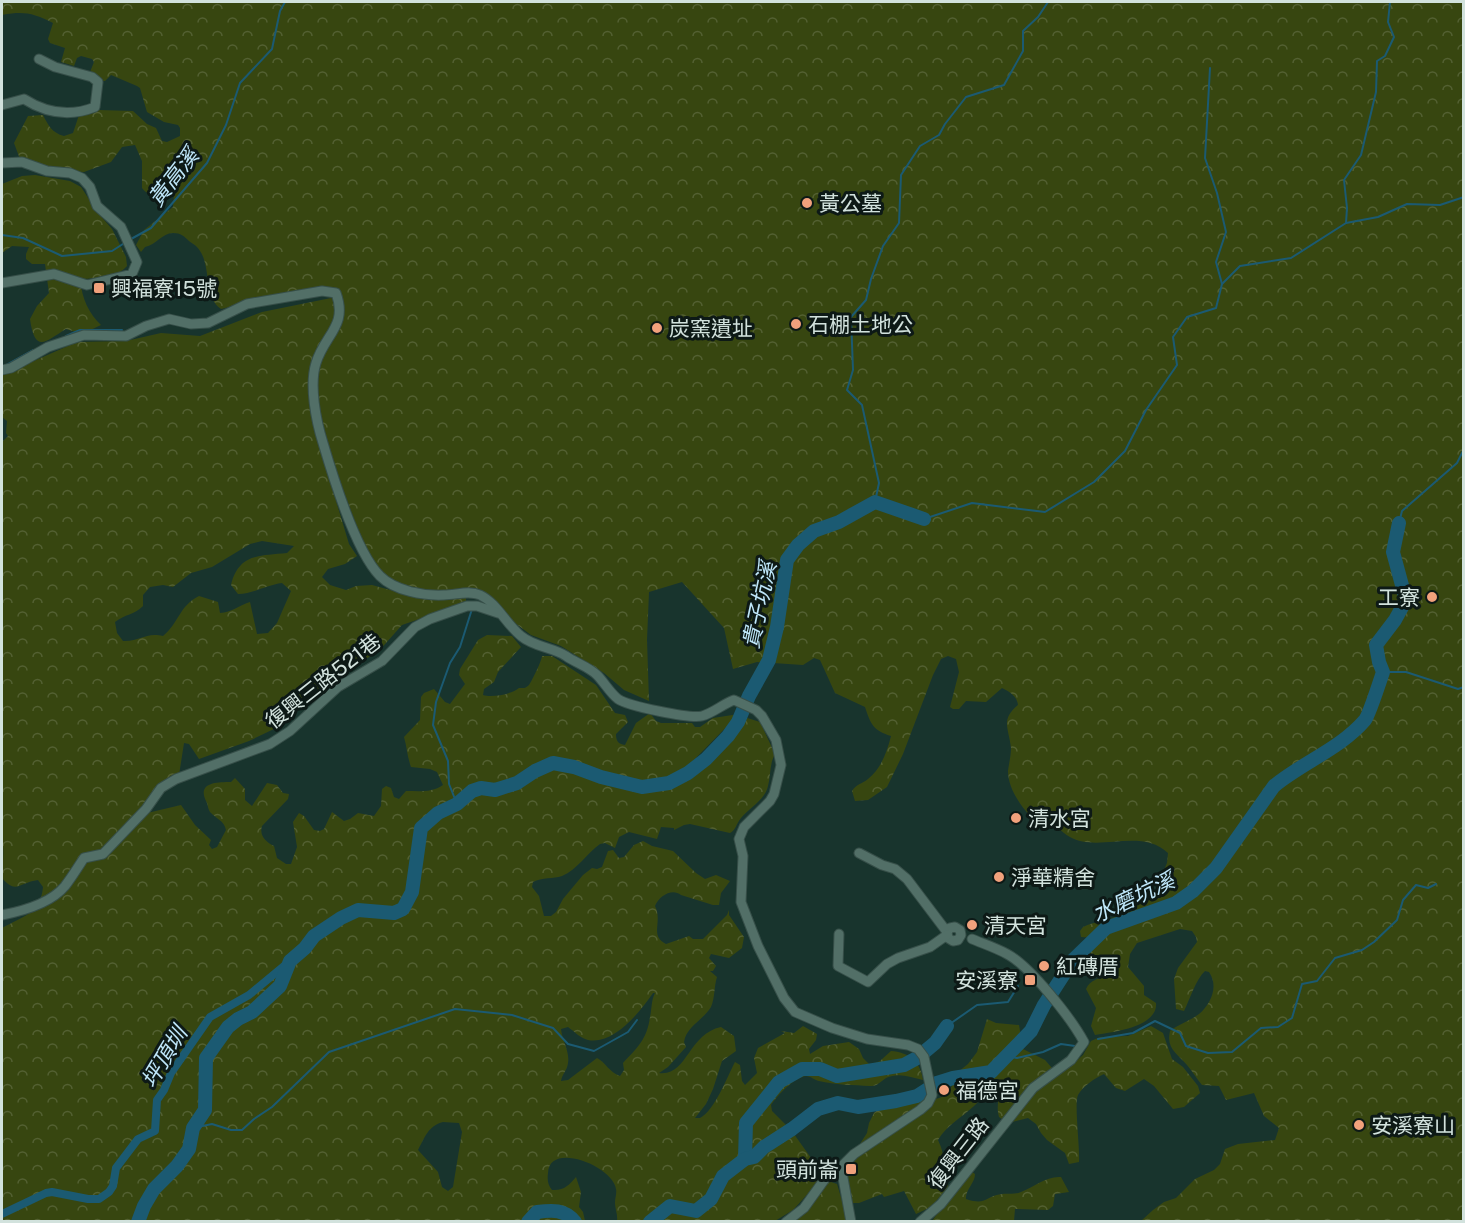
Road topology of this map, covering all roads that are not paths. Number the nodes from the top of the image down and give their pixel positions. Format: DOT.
graph roads {
  1 [pos="39,59"];
  2 [pos="2,105"];
  3 [pos="2,163"];
  4 [pos="2,283"];
  5 [pos="2,370"];
  6 [pos="498,613"];
  7 [pos="859,853"];
  8 [pos="2,915"];
  9 [pos="839,934"];
  10 [pos="972,939"];
  11 [pos="841,1167"];
  12 [pos="786,1221"];
  13 [pos="851,1221"];
  14 [pos="920,1221"];
  1 -- 2 [label="street"];
  3 -- 4 [label="street"];
  5 -- 6 [label="street"];
  6 -- 8 [label="street, 復興三路521巷"];
  6 -- 11 [label="street"];
  7 -- 9 [label="street"];
  10 -- 14 [label="street, 復興三路"];
  11 -- 12 [label="street"];
  11 -- 13 [label="street"];
}
